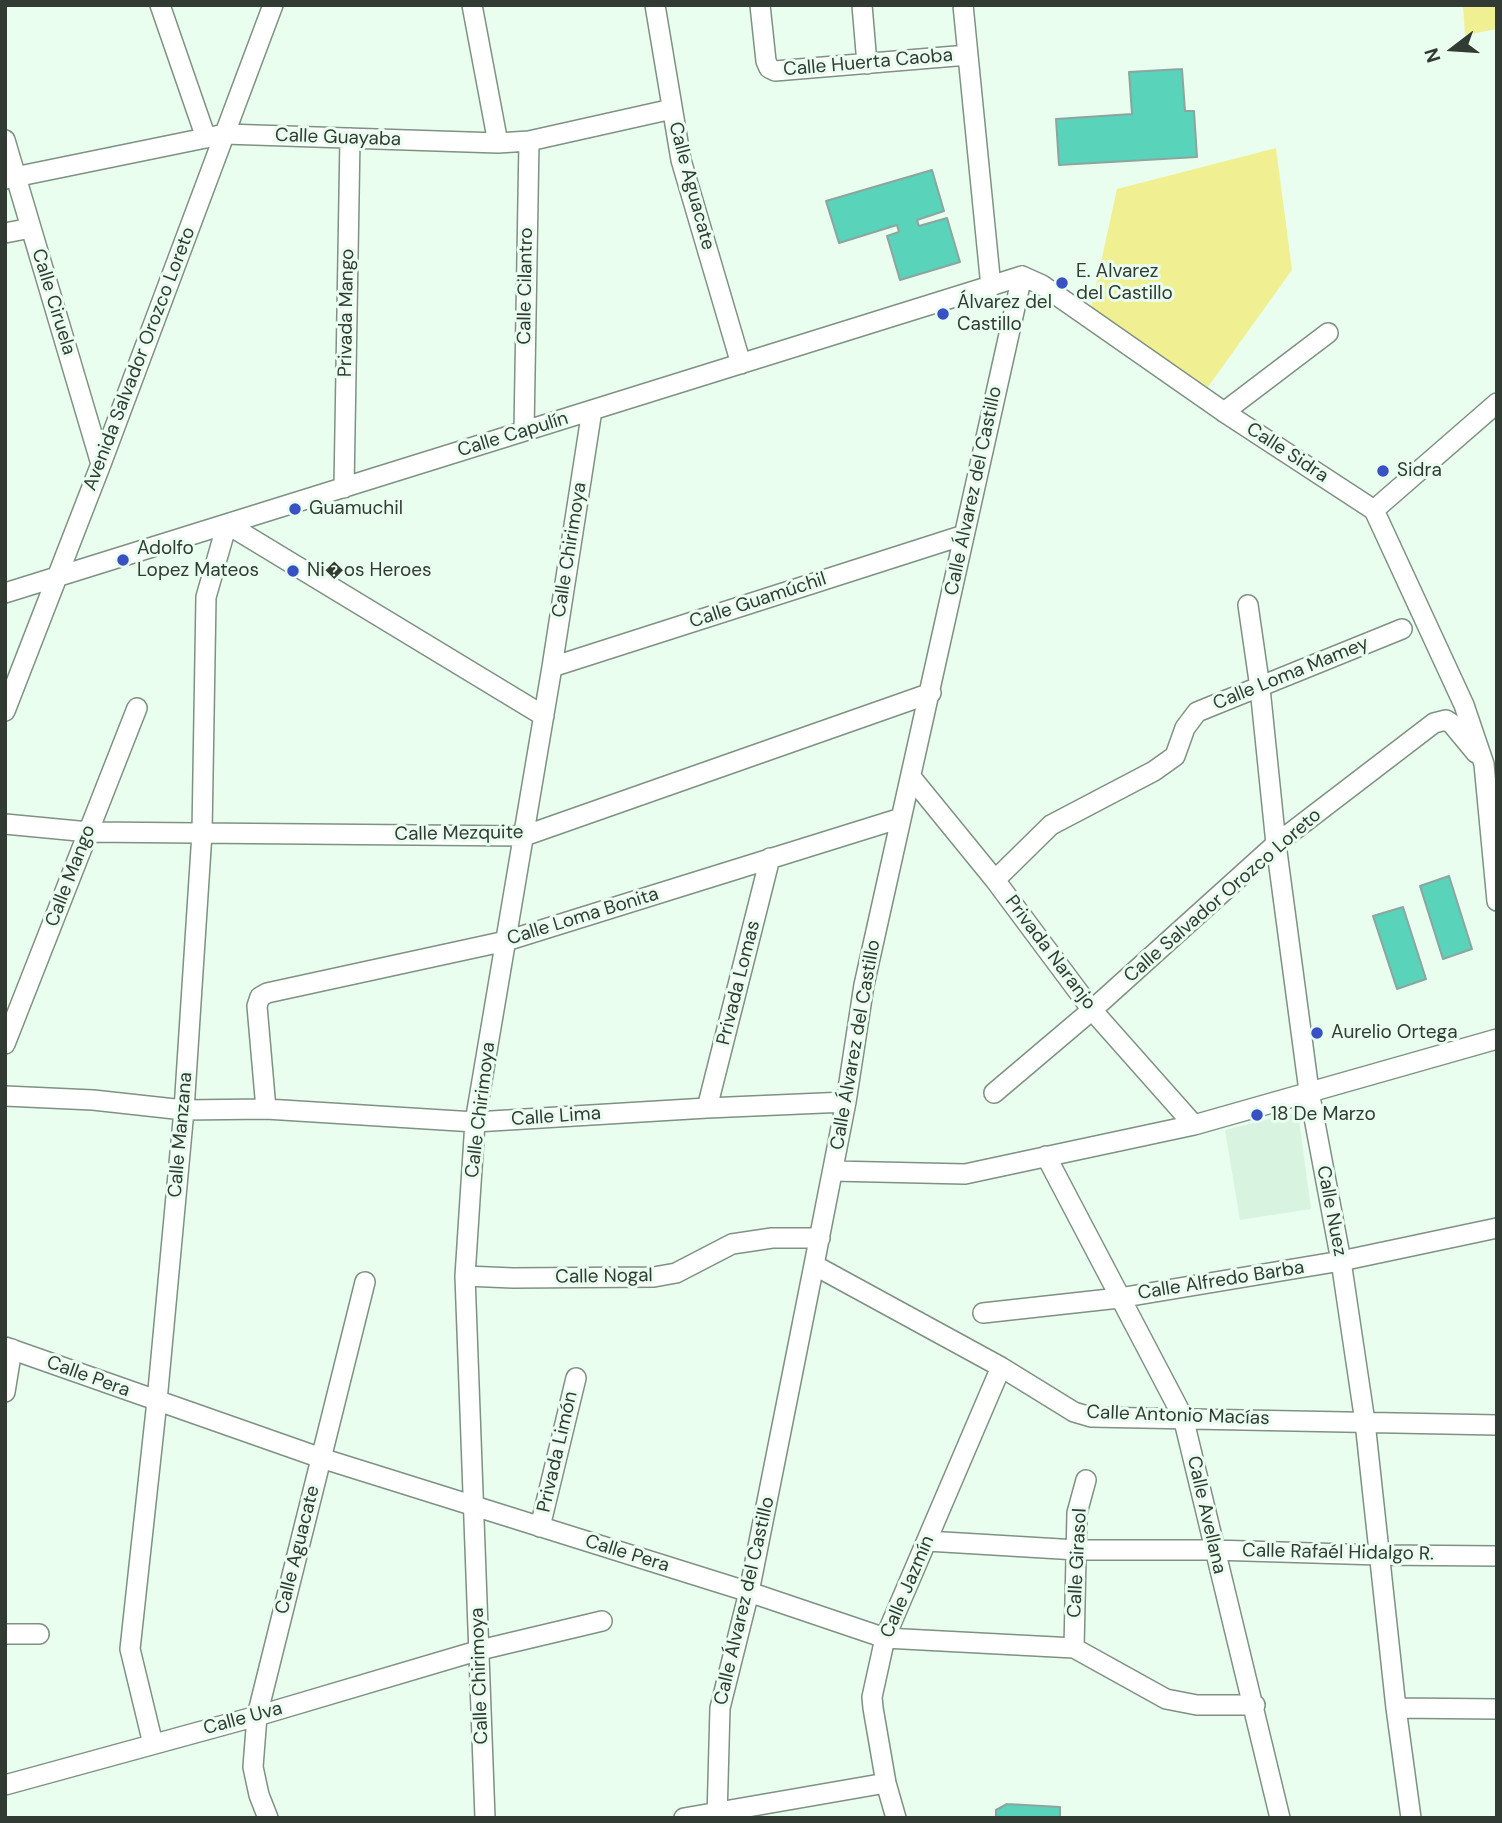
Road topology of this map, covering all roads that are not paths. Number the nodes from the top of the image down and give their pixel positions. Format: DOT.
graph roads {
  1 [pos="160,5"];
  2 [pos="273,5"];
  3 [pos="472,5"];
  4 [pos="654,5"];
  5 [pos="760,5"];
  6 [pos="862,5"];
  7 [pos="963,5"];
  8 [pos="968,55"];
  9 [pos="867,64"];
  10 [pos="671,109"];
  11 [pos="215,136"];
  12 [pos="350,138"];
  13 [pos="5,140"];
  14 [pos="529,141"];
  15 [pos="498,143"];
  16 [pos="10,177"];
  17 [pos="31,228"];
  18 [pos="5,233"];
  19 [pos="1022,276"];
  20 [pos="991,286"];
  21 [pos="1328,334"];
  22 [pos="741,364"];
  23 [pos="1497,402"];
  24 [pos="592,410"];
  25 [pos="1224,412"];
  26 [pos="524,431"];
  27 [pos="101,464"];
  28 [pos="344,488"];
  29 [pos="1374,510"];
  30 [pos="227,524"];
  31 [pos="964,535"];
  32 [pos="58,577"];
  33 [pos="5,593"];
  34 [pos="1248,606"];
  35 [pos="1402,629"];
  36 [pos="552,667"];
  37 [pos="1260,688"];
  38 [pos="931,693"];
  39 [pos="137,708"];
  40 [pos="5,711"];
  41 [pos="544,716"];
  42 [pos="1485,764"];
  43 [pos="911,777"];
  44 [pos="901,818"];
  45 [pos="5,824"];
  46 [pos="89,832"];
  47 [pos="202,833"];
  48 [pos="524,836"];
  49 [pos="1276,844"];
  50 [pos="770,858"];
  51 [pos="995,880"];
  52 [pos="1497,901"];
  53 [pos="506,941"];
  54 [pos="1092,1010"];
  55 [pos="1497,1039"];
  56 [pos="5,1044"];
  57 [pos="1309,1091"];
  58 [pos="994,1093"];
  59 [pos="5,1096"];
  60 [pos="846,1102"];
  61 [pos="707,1108"];
  62 [pos="266,1109"];
  63 [pos="184,1110"];
  64 [pos="475,1122"];
  65 [pos="1194,1125"];
  66 [pos="1046,1156"];
  67 [pos="833,1171"];
  68 [pos="1497,1228"];
  69 [pos="820,1238"];
  70 [pos="1341,1261"];
  71 [pos="814,1265"];
  72 [pos="465,1276"];
  73 [pos="365,1282"];
  74 [pos="1119,1298"];
  75 [pos="984,1313"];
  76 [pos="8,1348"];
  77 [pos="1001,1367"];
  78 [pos="576,1378"];
  79 [pos="5,1392"];
  80 [pos="157,1401"];
  81 [pos="1183,1417"];
  82 [pos="1365,1422"];
  83 [pos="1497,1425"];
  84 [pos="321,1458"];
  85 [pos="1086,1480"];
  86 [pos="473,1507"];
  87 [pos="540,1527"];
  88 [pos="927,1541"];
  89 [pos="1077,1550"];
  90 [pos="1213,1550"];
  91 [pos="1380,1555"];
  92 [pos="1497,1556"];
  93 [pos="749,1592"];
  94 [pos="602,1621"];
  95 [pos="5,1634"];
  96 [pos="38,1634"];
  97 [pos="885,1638"];
  98 [pos="1074,1648"];
  99 [pos="480,1650"];
  100 [pos="1255,1705"];
  101 [pos="1396,1708"];
  102 [pos="1497,1709"];
  103 [pos="257,1716"];
  104 [pos="153,1744"];
  105 [pos="886,1783"];
  106 [pos="5,1785"];
  107 [pos="717,1815"];
  108 [pos="268,1818"];
  109 [pos="485,1818"];
  110 [pos="684,1818"];
  111 [pos="896,1818"];
  112 [pos="1280,1818"];
  113 [pos="1411,1818"];
  1 -- 11 [label="street"];
  2 -- 11 [label="street, Avenida Salvador Orozco Loreto"];
  3 -- 15 [label="street"];
  4 -- 10 [label="street, Calle Aguacate"];
  5 -- 9 [label="street, Calle Huerta Caoba"];
  6 -- 9 [label="street"];
  7 -- 8 [label="street"];
  8 -- 9 [label="street, Calle Huerta Caoba"];
  8 -- 20 [label="street"];
  10 -- 14 [label="street, Calle Guayaba"];
  10 -- 22 [label="street, Calle Aguacate"];
  11 -- 12 [label="street, Calle Guayaba"];
  11 -- 16 [label="street, Calle Guayaba"];
  11 -- 27 [label="street, Avenida Salvador Orozco Loreto"];
  12 -- 15 [label="street, Calle Guayaba"];
  12 -- 28 [label="street, Privada Mango"];
  13 -- 16 [label="street, Calle Ciruela"];
  14 -- 15 [label="street, Calle Guayaba"];
  14 -- 26 [label="street, Calle Cilantro"];
  16 -- 17 [label="street, Calle Ciruela"];
  17 -- 18 [label="street"];
  17 -- 27 [label="street, Calle Ciruela"];
  19 -- 20 [label="street, Calle Capulín"];
  19 -- 25 [label="street, Calle Sidra"];
  19 -- 31 [label="street, Calle Álvarez del Castillo"];
  20 -- 22 [label="street, Calle Capulín"];
  21 -- 25 [label="street"];
  22 -- 24 [label="street, Calle Capulín"];
  23 -- 29 [label="street"];
  24 -- 26 [label="street, Calle Capulín"];
  24 -- 36 [label="street, Calle Chirimoya"];
  25 -- 29 [label="street, Calle Sidra"];
  26 -- 28 [label="street, Calle Capulín"];
  27 -- 32 [label="street, Avenida Salvador Orozco Loreto"];
  28 -- 30 [label="street, Calle Capulín"];
  29 -- 42 [label="street"];
  30 -- 32 [label="street, Calle Capulín"];
  30 -- 41 [label="street"];
  30 -- 47 [label="street, Calle Manzana"];
  31 -- 36 [label="street, Calle Guamúchil"];
  31 -- 38 [label="street, Calle Álvarez del Castillo"];
  32 -- 33 [label="street, Calle Capulín"];
  32 -- 40 [label="street, Avenida Salvador Orozco Loreto"];
  34 -- 37 [label="street, Calle Nuez"];
  35 -- 37 [label="street, Calle Loma Mamey"];
  36 -- 41 [label="street, Calle Chirimoya"];
  37 -- 49 [label="street, Calle Nuez"];
  37 -- 51 [label="street, Calle Loma Mamey"];
  38 -- 43 [label="street, Calle Álvarez del Castillo"];
  38 -- 48 [label="street, Calle Mezquite"];
  39 -- 46 [label="street, Calle Mango"];
  41 -- 48 [label="street, Calle Chirimoya"];
  42 -- 49 [label="street, Calle Salvador Orozco Loreto"];
  42 -- 52 [label="street"];
  43 -- 44 [label="street, Calle Álvarez del Castillo"];
  43 -- 51 [label="street, Privada Naranjo"];
  44 -- 50 [label="street, Calle Loma Bonita"];
  44 -- 60 [label="street, Calle Álvarez del Castillo"];
  45 -- 46 [label="street, Calle Mezquite"];
  46 -- 47 [label="street, Calle Mezquite"];
  46 -- 56 [label="street, Calle Mango"];
  47 -- 48 [label="street, Calle Mezquite"];
  47 -- 63 [label="street, Calle Manzana"];
  48 -- 53 [label="street, Calle Chirimoya"];
  49 -- 54 [label="street, Calle Salvador Orozco Loreto"];
  49 -- 57 [label="street, Calle Nuez"];
  50 -- 53 [label="street, Calle Loma Bonita"];
  50 -- 61 [label="street, Privada Lomas"];
  51 -- 54 [label="street, Privada Naranjo"];
  53 -- 62 [label="street, Calle Loma Bonita"];
  53 -- 64 [label="street, Calle Chirimoya"];
  54 -- 58 [label="street, Calle Salvador Orozco Loreto"];
  54 -- 65 [label="street, Privada Naranjo"];
  55 -- 57 [label="street"];
  57 -- 65 [label="street"];
  57 -- 70 [label="street, Calle Nuez"];
  59 -- 63 [label="street, Calle Lima"];
  60 -- 61 [label="street, Calle Lima"];
  60 -- 67 [label="street, Calle Álvarez del Castillo"];
  61 -- 64 [label="street, Calle Lima"];
  62 -- 63 [label="street, Calle Lima"];
  62 -- 64 [label="street, Calle Lima"];
  63 -- 80 [label="street, Calle Manzana"];
  64 -- 72 [label="street, Calle Chirimoya"];
  65 -- 66 [label="street"];
  66 -- 67 [label="street"];
  66 -- 74 [label="street, Calle Avellana"];
  67 -- 69 [label="street, Calle Álvarez del Castillo"];
  68 -- 70 [label="street, Calle Alfredo Barba"];
  69 -- 71 [label="street, Calle Álvarez del Castillo"];
  69 -- 72 [label="street, Calle Nogal"];
  70 -- 74 [label="street, Calle Alfredo Barba"];
  70 -- 82 [label="street, Calle Nuez"];
  71 -- 77 [label="street, Calle Antonio Macías"];
  71 -- 93 [label="street, Calle Álvarez del Castillo"];
  72 -- 86 [label="street, Calle Chirimoya"];
  73 -- 84 [label="street, Calle Aguacate"];
  74 -- 75 [label="street, Calle Alfredo Barba"];
  74 -- 81 [label="street, Calle Avellana"];
  76 -- 79 [label="street"];
  76 -- 80 [label="street, Calle Pera"];
  77 -- 81 [label="street, Calle Antonio Macías"];
  77 -- 88 [label="street, Calle Jazmín"];
  78 -- 87 [label="street, Privada Limón"];
  80 -- 84 [label="street, Calle Pera"];
  80 -- 104 [label="street, Calle Manzana"];
  81 -- 82 [label="street, Calle Antonio Macías"];
  81 -- 90 [label="street, Calle Avellana"];
  82 -- 83 [label="street, Calle Antonio Macías"];
  82 -- 91 [label="street, Calle Nuez"];
  84 -- 86 [label="street, Calle Pera"];
  84 -- 103 [label="street, Calle Aguacate"];
  85 -- 89 [label="street, Calle Girasol"];
  86 -- 87 [label="street, Calle Pera"];
  86 -- 99 [label="street, Calle Chirimoya"];
  87 -- 93 [label="street, Calle Pera"];
  88 -- 89 [label="street, Calle Rafaél Hidalgo R."];
  88 -- 97 [label="street, Calle Jazmín"];
  89 -- 90 [label="street, Calle Rafaél Hidalgo R."];
  89 -- 98 [label="street, Calle Girasol"];
  90 -- 91 [label="street, Calle Rafaél Hidalgo R."];
  90 -- 100 [label="street, Calle Avellana"];
  91 -- 92 [label="street, Calle Rafaél Hidalgo R."];
  91 -- 101 [label="street, Calle Nuez"];
  93 -- 97 [label="street, Calle Pera"];
  93 -- 107 [label="street, Calle Álvarez del Castillo"];
  94 -- 99 [label="street, Calle Uva"];
  95 -- 96 [label="street"];
  97 -- 98 [label="street, Calle Pera"];
  97 -- 105 [label="street, Calle Jazmín"];
  98 -- 100 [label="street, Calle Pera"];
  99 -- 103 [label="street, Calle Uva"];
  99 -- 109 [label="street, Calle Chirimoya"];
  100 -- 112 [label="street, Calle Avellana"];
  101 -- 102 [label="street"];
  101 -- 113 [label="street, Calle Nuez"];
  103 -- 104 [label="street, Calle Uva"];
  103 -- 108 [label="street, Calle Aguacate"];
  104 -- 106 [label="street, Calle Uva"];
  105 -- 107 [label="street"];
  105 -- 111 [label="street, Calle Jazmín"];
  107 -- 110 [label="street"];
}
